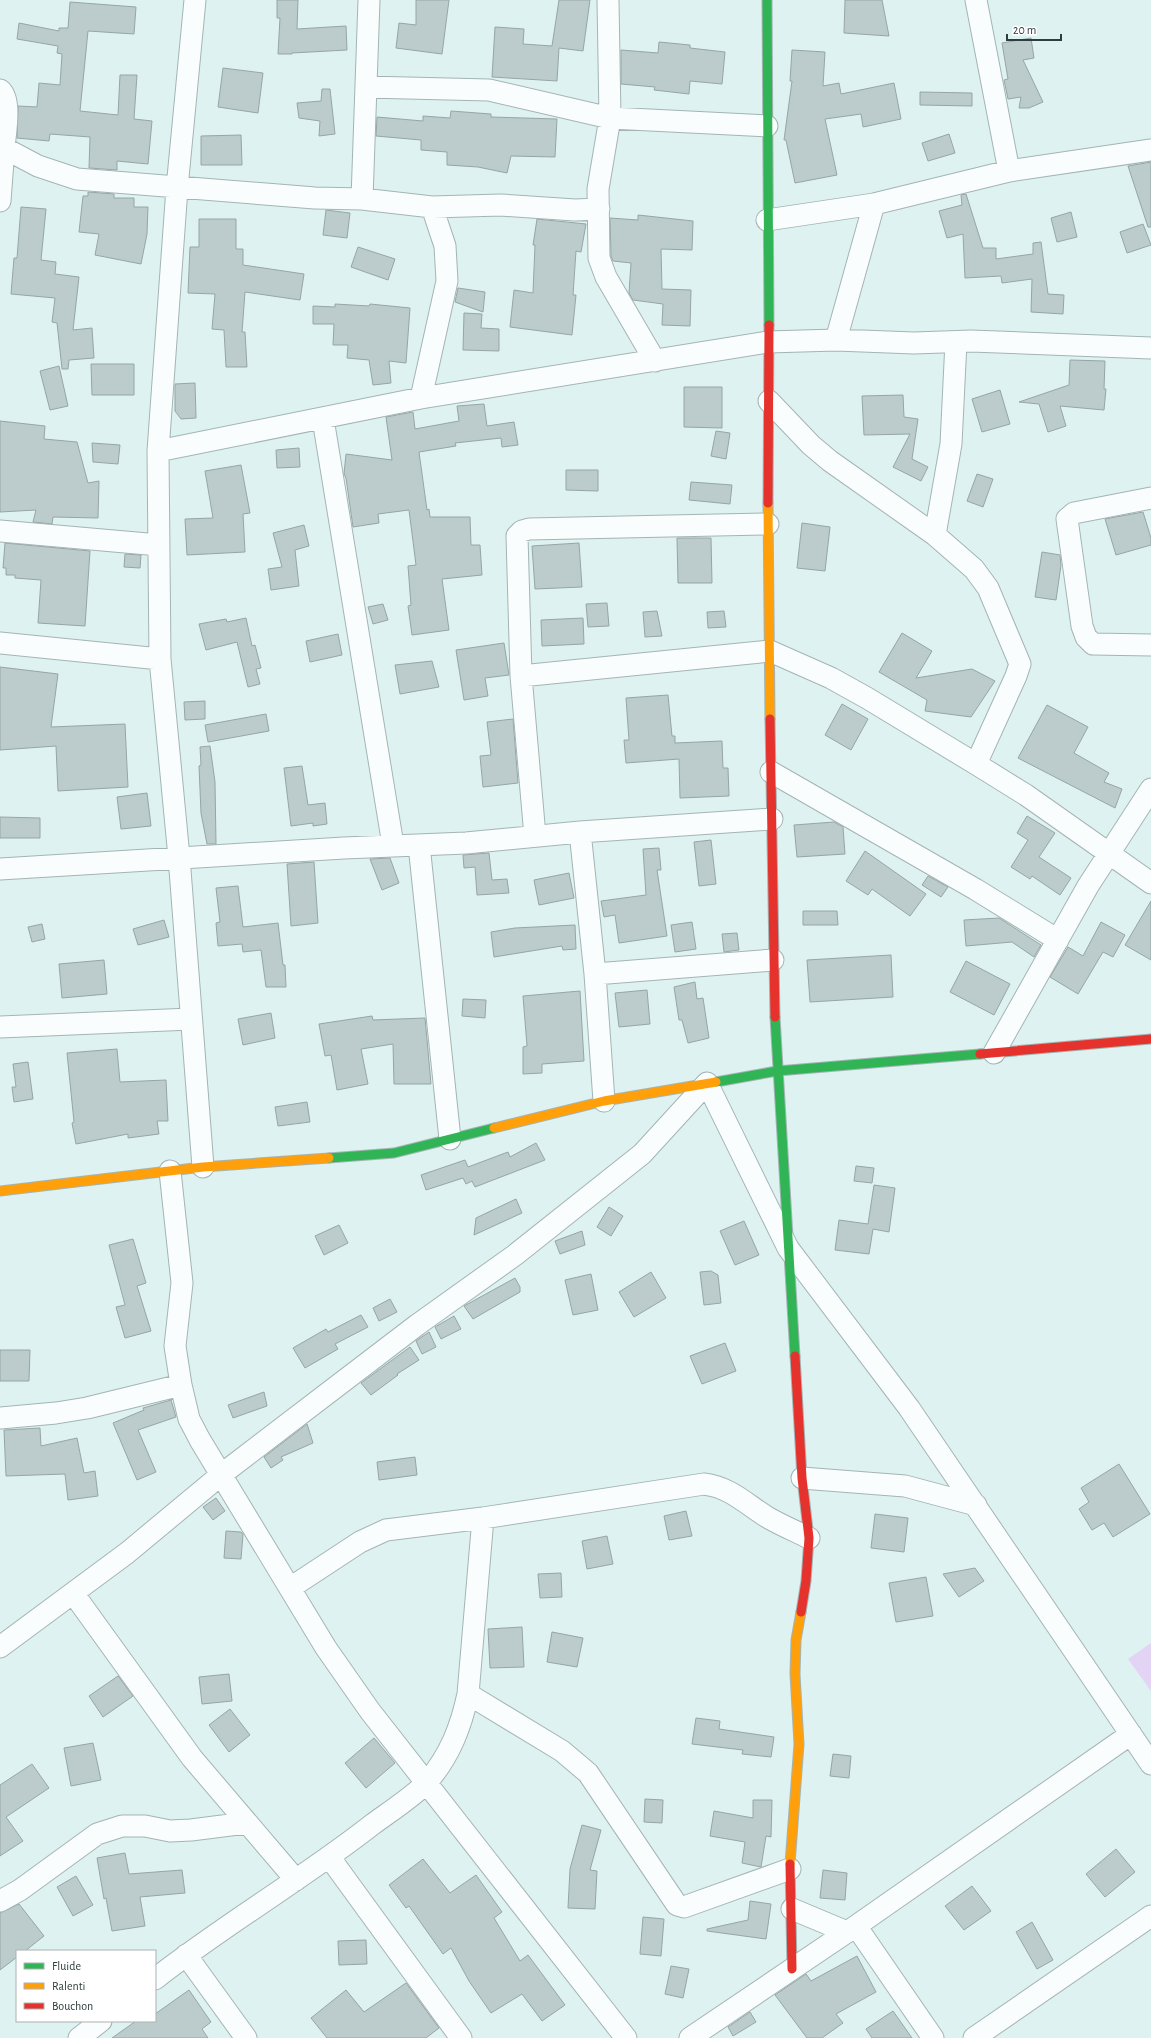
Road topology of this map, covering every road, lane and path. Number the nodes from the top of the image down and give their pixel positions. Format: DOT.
graph roads {
  1 [pos="195,0"];
  2 [pos="369,0"];
  3 [pos="608,0"];
  4 [pos="767,0"];
  5 [pos="976,0"];
  6 [pos="366,87"];
  7 [pos="0,90"];
  8 [pos="610,118"];
  9 [pos="767,126"];
  10 [pos="4,148"];
  11 [pos="1151,150"];
  12 [pos="1009,171"];
  13 [pos="177,188"];
  14 [pos="362,199"];
  15 [pos="0,201"];
  16 [pos="874,204"];
  17 [pos="432,207"];
  18 [pos="599,209"];
  19 [pos="767,220"];
  20 [pos="836,340"];
  21 [pos="768,342"];
  22 [pos="956,342"];
  23 [pos="1151,348"];
  24 [pos="655,361"];
  25 [pos="421,398"];
  26 [pos="769,401"];
  27 [pos="323,419"];
  28 [pos="158,451"];
  29 [pos="1151,498"];
  30 [pos="768,524"];
  31 [pos="0,531"];
  32 [pos="934,535"];
  33 [pos="159,545"];
  34 [pos="0,642"];
  35 [pos="1151,645"];
  36 [pos="770,651"];
  37 [pos="160,659"];
  38 [pos="521,676"];
  39 [pos="976,764"];
  40 [pos="771,772"];
  41 [pos="1151,789"];
  42 [pos="772,819"];
  43 [pos="580,832"];
  44 [pos="535,836"];
  45 [pos="393,845"];
  46 [pos="419,845"];
  47 [pos="1109,854"];
  48 [pos="179,857"];
  49 [pos="0,869"];
  50 [pos="1151,883"];
  51 [pos="1058,940"];
  52 [pos="773,960"];
  53 [pos="595,974"];
  54 [pos="191,1019"];
  55 [pos="0,1027"];
  56 [pos="1151,1039"];
  57 [pos="994,1052"];
  58 [pos="777,1071"];
  59 [pos="708,1084"];
  60 [pos="604,1102"];
  61 [pos="450,1139"];
  62 [pos="203,1167"];
  63 [pos="170,1171"];
  64 [pos="0,1191"];
  65 [pos="788,1248"];
  66 [pos="180,1386"];
  67 [pos="0,1418"];
  68 [pos="222,1474"];
  69 [pos="802,1478"];
  70 [pos="976,1505"];
  71 [pos="483,1518"];
  72 [pos="809,1538"];
  73 [pos="290,1588"];
  74 [pos="73,1593"];
  75 [pos="0,1646"];
  76 [pos="468,1694"];
  77 [pos="1131,1734"];
  78 [pos="1151,1764"];
  79 [pos="427,1782"];
  80 [pos="246,1823"];
  81 [pos="330,1858"];
  82 [pos="790,1869"];
  83 [pos="296,1880"];
  84 [pos="0,1901"];
  85 [pos="792,1910"];
  86 [pos="1151,1916"];
  87 [pos="851,1929"];
  88 [pos="186,1955"];
  89 [pos="792,1969"];
  90 [pos="156,1978"];
  91 [pos="100,2022"];
  92 [pos="79,2038"];
  93 [pos="246,2038"];
  94 [pos="462,2038"];
  95 [pos="626,2038"];
  96 [pos="690,2038"];
  97 [pos="933,2038"];
  98 [pos="974,2038"];
  1 -- 13 [label="street"];
  2 -- 6 [label="street"];
  3 -- 8 [label="street"];
  4 -- 9 [label="street"];
  5 -- 12 [label="street"];
  6 -- 8 [label="street"];
  6 -- 14 [label="street"];
  7 -- 10 [label="street"];
  8 -- 9 [label="street"];
  8 -- 18 [label="street"];
  9 -- 19 [label="street"];
  10 -- 13 [label="street"];
  10 -- 15 [label="street"];
  11 -- 12 [label="street"];
  12 -- 16 [label="street"];
  13 -- 14 [label="street"];
  13 -- 28 [label="street"];
  14 -- 17 [label="street"];
  16 -- 19 [label="street"];
  16 -- 20 [label="street"];
  17 -- 18 [label="street"];
  17 -- 25 [label="street"];
  18 -- 24 [label="street"];
  19 -- 21 [label="street"];
  20 -- 21 [label="street"];
  20 -- 22 [label="street"];
  21 -- 24 [label="street"];
  21 -- 26 [label="street"];
  22 -- 23 [label="street"];
  22 -- 32 [label="street"];
  24 -- 25 [label="street"];
  25 -- 27 [label="street"];
  26 -- 30 [label="street"];
  26 -- 32 [label="street"];
  27 -- 28 [label="street"];
  27 -- 45 [label="street"];
  28 -- 33 [label="street"];
  29 -- 35 [label="street"];
  30 -- 36 [label="street"];
  30 -- 38 [label="street"];
  31 -- 33 [label="street"];
  32 -- 39 [label="street"];
  33 -- 37 [label="street"];
  34 -- 37 [label="street"];
  36 -- 38 [label="street"];
  36 -- 39 [label="street"];
  36 -- 40 [label="street"];
  37 -- 48 [label="street"];
  38 -- 44 [label="street"];
  39 -- 47 [label="street"];
  40 -- 42 [label="street"];
  40 -- 51 [label="street"];
  41 -- 47 [label="street"];
  42 -- 43 [label="street"];
  42 -- 52 [label="street"];
  43 -- 44 [label="street"];
  43 -- 53 [label="street"];
  44 -- 46 [label="street"];
  45 -- 46 [label="street"];
  45 -- 48 [label="street"];
  46 -- 61 [label="street"];
  47 -- 50 [label="street"];
  47 -- 51 [label="street"];
  48 -- 49 [label="street"];
  48 -- 54 [label="street"];
  51 -- 57 [label="street"];
  52 -- 53 [label="street"];
  52 -- 58 [label="street"];
  53 -- 60 [label="street"];
  54 -- 55 [label="street"];
  54 -- 62 [label="street"];
  56 -- 57 [label="street"];
  57 -- 58 [label="street"];
  58 -- 59 [label="street"];
  58 -- 65 [label="street"];
  59 -- 60 [label="street"];
  59 -- 65 [label="street"];
  59 -- 68 [label="street"];
  60 -- 61 [label="street"];
  61 -- 62 [label="street"];
  62 -- 63 [label="street"];
  63 -- 64 [label="street"];
  63 -- 66 [label="street"];
  65 -- 69 [label="street"];
  65 -- 70 [label="street"];
  66 -- 67 [label="street"];
  66 -- 68 [label="street"];
  68 -- 73 [label="street"];
  68 -- 74 [label="street"];
  69 -- 70 [label="street"];
  69 -- 72 [label="street"];
  70 -- 77 [label="street"];
  71 -- 72 [label="street"];
  71 -- 73 [label="street"];
  71 -- 76 [label="street"];
  72 -- 82 [label="street"];
  73 -- 79 [label="street"];
  74 -- 75 [label="street"];
  74 -- 80 [label="street"];
  76 -- 79 [label="street"];
  76 -- 82 [label="street"];
  77 -- 78 [label="street"];
  77 -- 87 [label="street"];
  79 -- 81 [label="street"];
  79 -- 95 [label="street"];
  80 -- 83 [label="street"];
  80 -- 84 [label="street"];
  81 -- 83 [label="street"];
  81 -- 94 [label="street"];
  82 -- 85 [label="street"];
  83 -- 88 [label="street"];
  85 -- 87 [label="street"];
  85 -- 89 [label="street"];
  86 -- 98 [label="street"];
  87 -- 89 [label="street"];
  87 -- 97 [label="street"];
  88 -- 90 [label="street"];
  88 -- 93 [label="street"];
  89 -- 96 [label="street"];
  91 -- 92 [label="street"];
}
